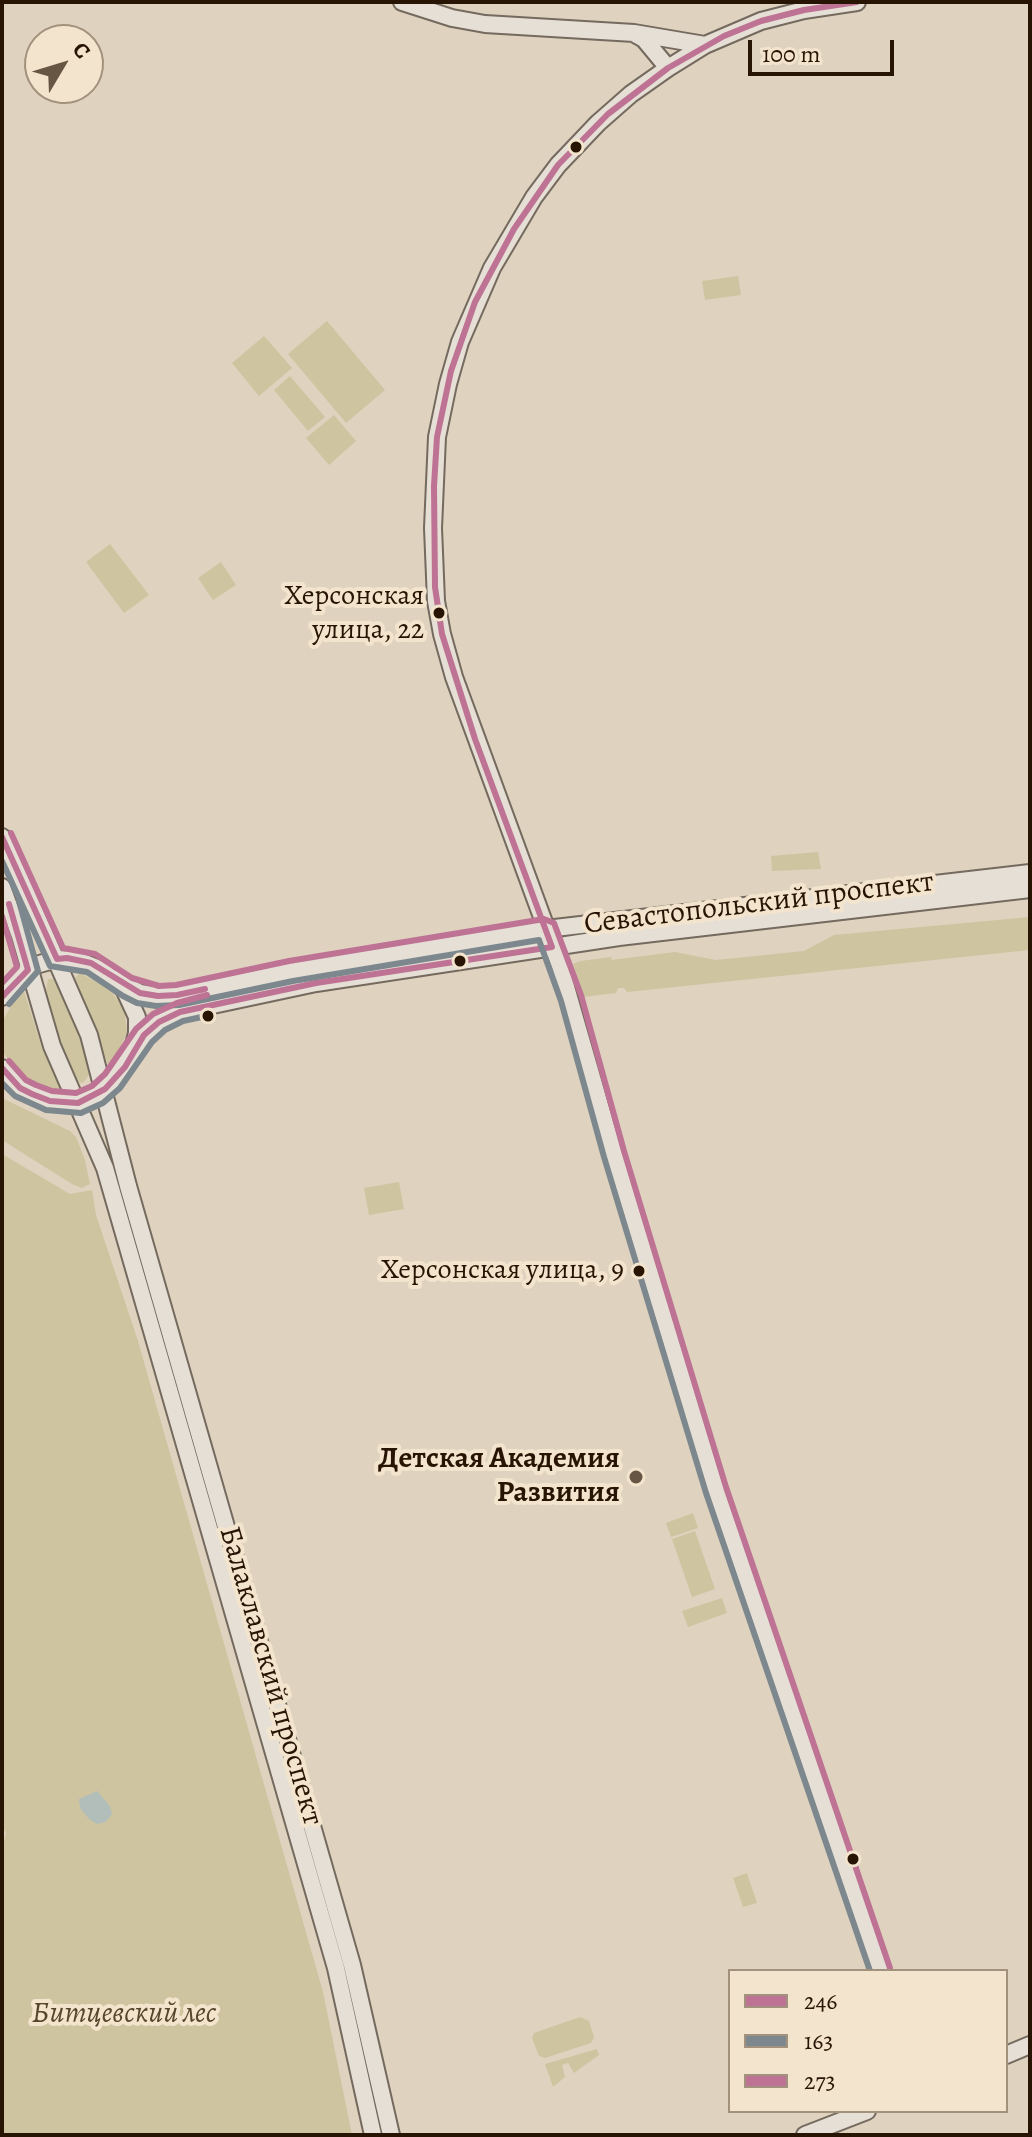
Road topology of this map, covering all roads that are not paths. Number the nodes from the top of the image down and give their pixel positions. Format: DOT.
graph roads {
  1 [pos="402,2"];
  2 [pos="857,2"];
  3 [pos="634,33"];
  4 [pos="705,45"];
  5 [pos="668,68"];
  6 [pos="2,837"];
  7 [pos="1030,873"];
  8 [pos="2,887"];
  9 [pos="1030,889"];
  10 [pos="546,929"];
  11 [pos="552,947"];
  12 [pos="57,959"];
  13 [pos="28,970"];
  14 [pos="113,978"];
  15 [pos="2,997"];
  16 [pos="132,1053"];
  17 [pos="2,1068"];
  18 [pos="2,1079"];
  19 [pos="20,1088"];
  20 [pos="105,1089"];
  21 [pos="78,1103"];
  22 [pos="880,1969"];
  23 [pos="1030,2045"];
  24 [pos="1008,2054"];
  25 [pos="862,2113"];
  26 [pos="373,2135"];
  27 [pos="391,2135"];
  28 [pos="805,2135"];
  1 -- 3 [label="main road"];
  2 -- 4 [label="main road"];
  3 -- 4 [label="main road"];
  3 -- 5 [label="main road"];
  4 -- 5 [label="main road"];
  5 -- 10 [label="main road"];
  6 -- 12 [label="main road, Балаклавский проспект"];
  7 -- 10 [label="main road, Севастопольский проспект"];
  8 -- 13 [label="main road, Балаклавский проспект"];
  9 -- 11 [label="main road, Севастопольский проспект"];
  10 -- 11 [label="main road"];
  10 -- 14 [label="main road, Севастопольский проспект"];
  11 -- 16 [label="main road, Севастопольский проспект"];
  11 -- 22 [label="main road"];
  12 -- 13 [label="main road"];
  12 -- 14 [label="main road, Севастопольский проспект"];
  12 -- 20 [label="main road, Балаклавский проспект"];
  13 -- 15 [label="main road"];
  13 -- 21 [label="main road, Балаклавский проспект"];
  14 -- 16 [label="main road"];
  16 -- 20 [label="main road, Севастопольский проспект"];
  17 -- 19 [label="main road"];
  18 -- 19 [label="main road"];
  19 -- 21 [label="main road"];
  20 -- 21 [label="main road"];
  20 -- 27 [label="main road, Балаклавский проспект"];
  21 -- 26 [label="main road, Балаклавский проспект"];
  23 -- 24 [label="main road"];
  25 -- 28 [label="main road"];
}
